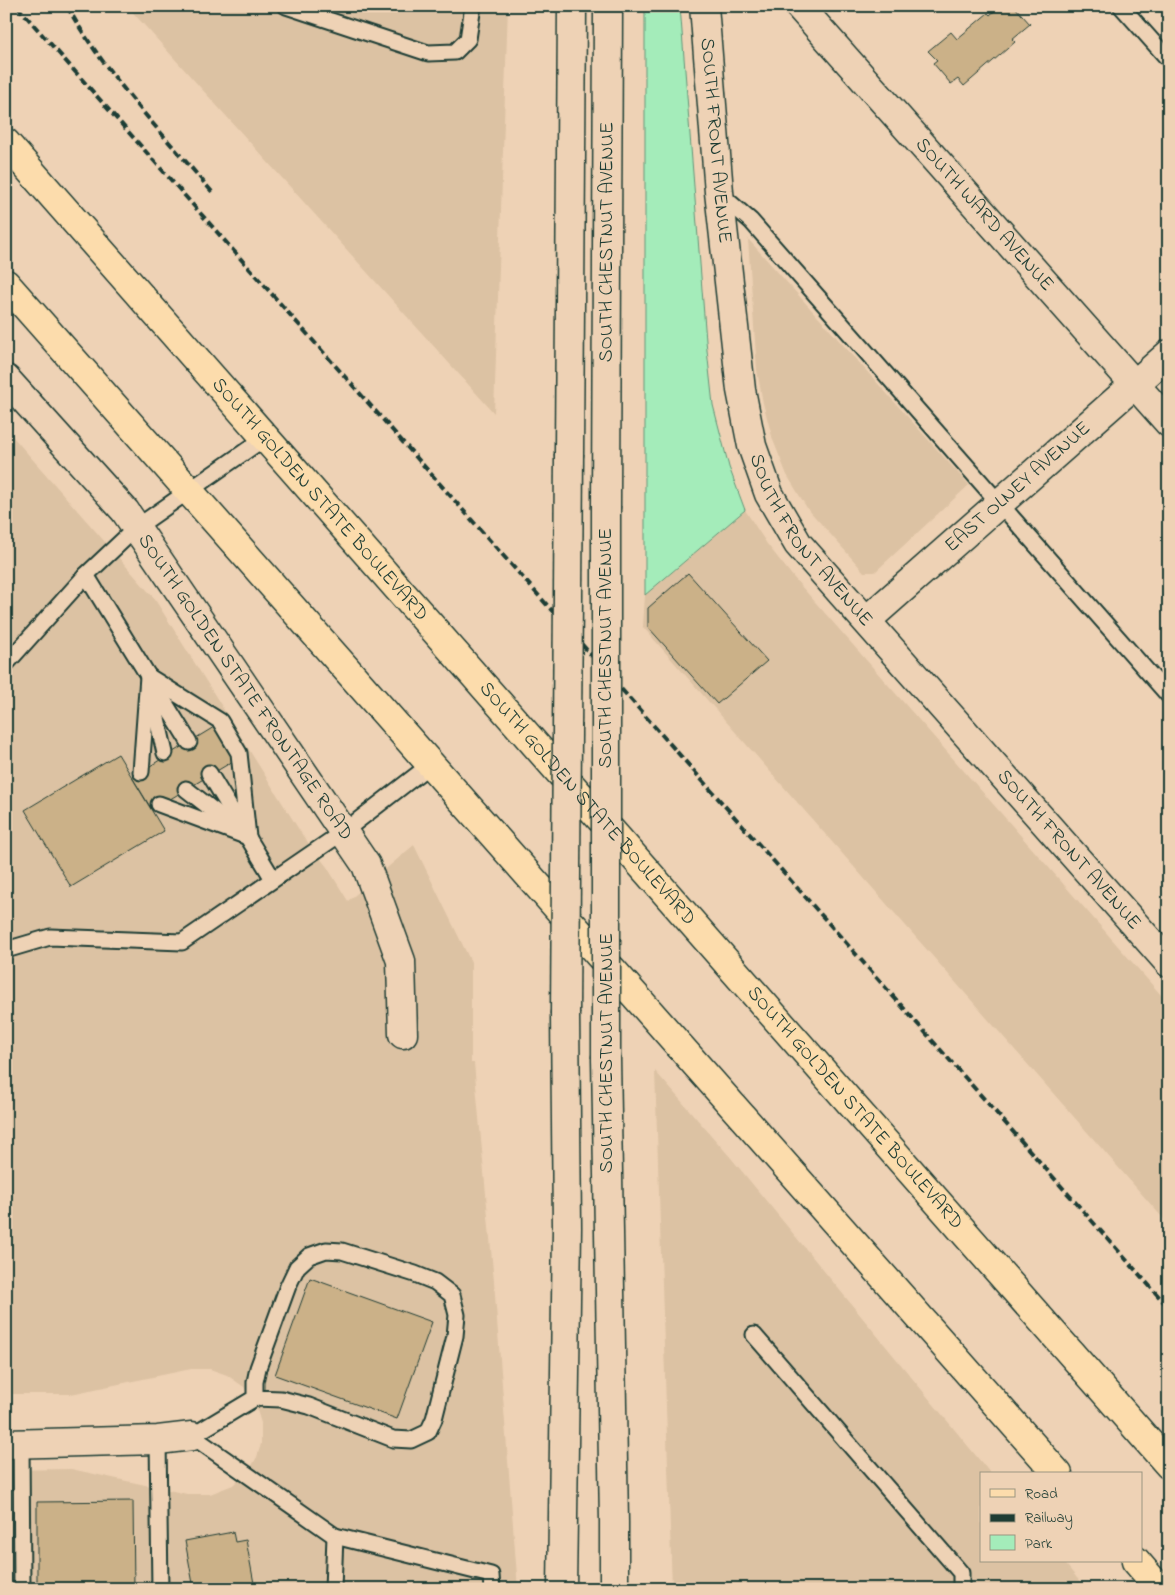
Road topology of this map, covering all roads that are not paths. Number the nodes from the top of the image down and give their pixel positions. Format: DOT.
graph roads {
  1 [pos="286,6"];
  2 [pos="474,6"];
  3 [pos="572,6"];
  4 [pos="608,6"];
  5 [pos="704,6"];
  6 [pos="799,6"];
  7 [pos="1122,6"];
  8 [pos="1169,60"];
  9 [pos="6,143"];
  10 [pos="718,192"];
  11 [pos="6,284"];
  12 [pos="1169,354"];
  13 [pos="1134,384"];
  14 [pos="11,392"];
  15 [pos="1169,423"];
  16 [pos="266,437"];
  17 [pos="189,491"];
  18 [pos="998,504"];
  19 [pos="137,527"];
  20 [pos="86,575"];
  21 [pos="867,620"];
  22 [pos="6,664"];
  23 [pos="148,676"];
  24 [pos="1169,696"];
  25 [pos="189,742"];
  26 [pos="165,753"];
  27 [pos="431,764"];
  28 [pos="141,772"];
  29 [pos="209,774"];
  30 [pos="186,789"];
  31 [pos="159,804"];
  32 [pos="343,832"];
  33 [pos="248,838"];
  34 [pos="273,879"];
  35 [pos="6,950"];
  36 [pos="1169,963"];
  37 [pos="403,1034"];
  38 [pos="754,1335"];
  39 [pos="255,1398"];
  40 [pos="192,1436"];
  41 [pos="158,1440"];
  42 [pos="14,1443"];
  43 [pos="1169,1465"];
  44 [pos="1056,1472"];
  45 [pos="335,1536"];
  46 [pos="1137,1562"];
  47 [pos="22,1589"];
  48 [pos="160,1589"];
  49 [pos="333,1589"];
  50 [pos="492,1589"];
  51 [pos="562,1589"];
  52 [pos="614,1589"];
  53 [pos="961,1589"];
  54 [pos="1160,1589"];
  1 -- 2 [label="lane"];
  3 -- 51 [label="main road, SOUTH CHESTNUT AVENUE, bridge"];
  4 -- 52 [label="main road, SOUTH CHESTNUT AVENUE, bridge"];
  5 -- 10 [label="main road, SOUTH FRONT AVENUE"];
  6 -- 13 [label="main road, SOUTH WARD AVENUE"];
  7 -- 8 [label="lane"];
  9 -- 16 [label="main road, SOUTH GOLDEN STATE BOULEVARD"];
  10 -- 18 [label="lane"];
  10 -- 21 [label="main road, SOUTH FRONT AVENUE"];
  11 -- 17 [label="main road"];
  12 -- 13 [label="main road, EAST OLNEY AVENUE"];
  13 -- 15 [label="main road, SOUTH WARD AVENUE"];
  13 -- 18 [label="main road, EAST OLNEY AVENUE"];
  14 -- 19 [label="main road, SOUTH GOLDEN STATE FRONTAGE ROAD"];
  16 -- 17 [label="lane"];
  16 -- 43 [label="main road, SOUTH GOLDEN STATE BOULEVARD"];
  17 -- 19 [label="lane"];
  17 -- 27 [label="main road"];
  18 -- 21 [label="main road, EAST OLNEY AVENUE"];
  18 -- 24 [label="lane"];
  19 -- 20 [label="lane"];
  19 -- 32 [label="main road, SOUTH GOLDEN STATE FRONTAGE ROAD"];
  20 -- 22 [label="lane"];
  20 -- 23 [label="lane"];
  21 -- 36 [label="main road, SOUTH FRONT AVENUE"];
  23 -- 25 [label="lane"];
  23 -- 26 [label="lane"];
  23 -- 28 [label="lane"];
  23 -- 33 [label="lane"];
  27 -- 32 [label="lane"];
  27 -- 44 [label="main road"];
  29 -- 33 [label="lane"];
  30 -- 33 [label="lane"];
  31 -- 33 [label="lane"];
  32 -- 34 [label="lane"];
  32 -- 37 [label="main road, SOUTH GOLDEN STATE FRONTAGE ROAD"];
  33 -- 34 [label="lane"];
  34 -- 35 [label="lane"];
  38 -- 53 [label="lane"];
  39 -- 39 [label="lane"];
  39 -- 40 [label="lane"];
  40 -- 41 [label="main road"];
  40 -- 45 [label="lane"];
  41 -- 42 [label="main road"];
  41 -- 48 [label="lane"];
  42 -- 47 [label="lane"];
  45 -- 49 [label="lane"];
  45 -- 50 [label="lane"];
  46 -- 54 [label="main road"];
}
